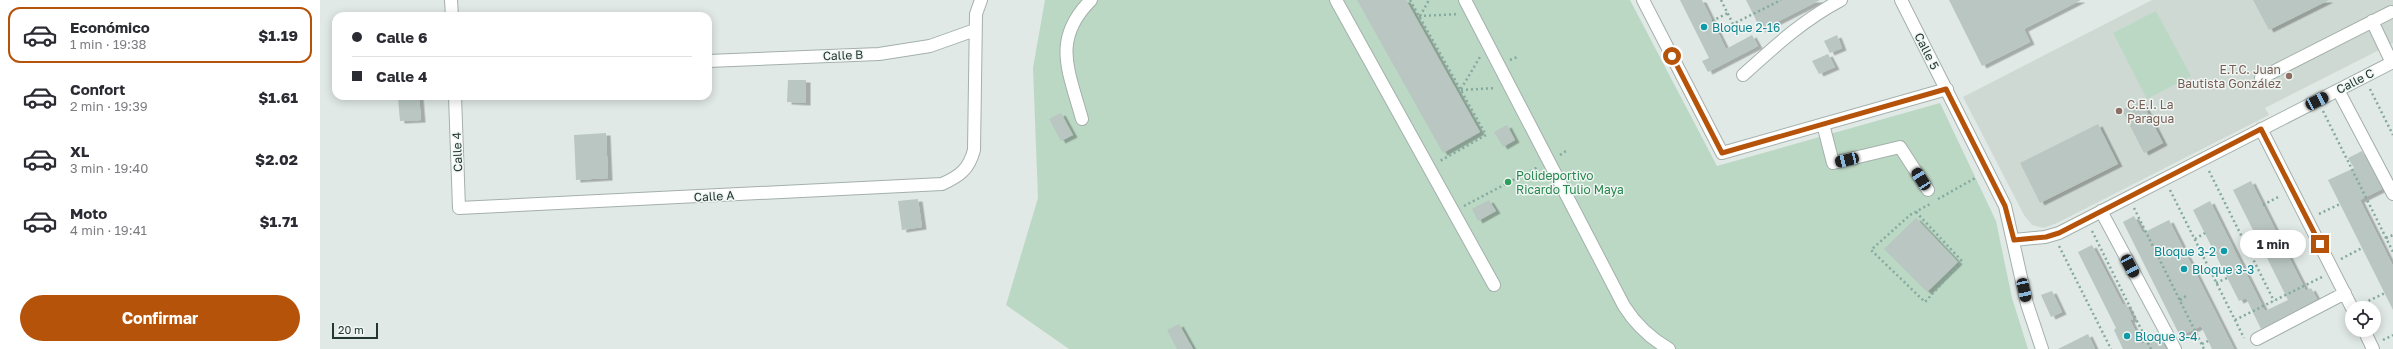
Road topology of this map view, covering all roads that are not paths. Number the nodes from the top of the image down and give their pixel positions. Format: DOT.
graph roads {
  1 [pos="451,0"];
  2 [pos="981,0"];
  3 [pos="1091,0"];
  4 [pos="1336,0"];
  5 [pos="1465,0"];
  6 [pos="1643,0"];
  7 [pos="1841,0"];
  8 [pos="1901,0"];
  9 [pos="452,12"];
  10 [pos="2391,12"];
  11 [pos="2372,21"];
  12 [pos="975,30"];
  13 [pos="712,61"];
  14 [pos="2393,62"];
  15 [pos="1743,75"];
  16 [pos="2261,78"];
  17 [pos="1946,89"];
  18 [pos="2338,90"];
  19 [pos="455,100"];
  20 [pos="1082,119"];
  21 [pos="1824,124"];
  22 [pos="2261,129"];
  23 [pos="1928,190"];
  24 [pos="2393,194"];
  25 [pos="459,208"];
  26 [pos="2101,211"];
  27 [pos="2014,240"];
  28 [pos="1494,285"];
  29 [pos="2345,293"];
  30 [pos="2352,301"];
  31 [pos="2367,337"];
  32 [pos="2251,341"];
  33 [pos="1669,349"];
  34 [pos="2042,349"];
  35 [pos="2175,349"];
  36 [pos="2373,349"];
  1 -- 9 [label="street"];
  2 -- 12 [label="street"];
  3 -- 20 [label="street"];
  4 -- 28 [label="street"];
  5 -- 33 [label="street"];
  6 -- 21 [label="street"];
  7 -- 15 [label="street"];
  8 -- 17 [label="street, Calle 5"];
  10 -- 11 [label="street"];
  11 -- 14 [label="street"];
  11 -- 16 [label="street"];
  12 -- 13 [label="street, Calle B"];
  12 -- 25 [label="street, Calle A"];
  14 -- 18 [label="street, Calle C"];
  17 -- 21 [label="street"];
  17 -- 27 [label="street, Calle 5"];
  18 -- 22 [label="street, Calle C"];
  18 -- 24 [label="street"];
  19 -- 25 [label="street, Calle 4"];
  21 -- 23 [label="street"];
  22 -- 26 [label="street, Calle C"];
  22 -- 29 [label="street"];
  26 -- 27 [label="street, Calle C"];
  26 -- 35 [label="street"];
  27 -- 34 [label="street, Calle 5"];
  29 -- 30 [label="street"];
  29 -- 32 [label="street"];
  31 -- 36 [label="street"];
}
